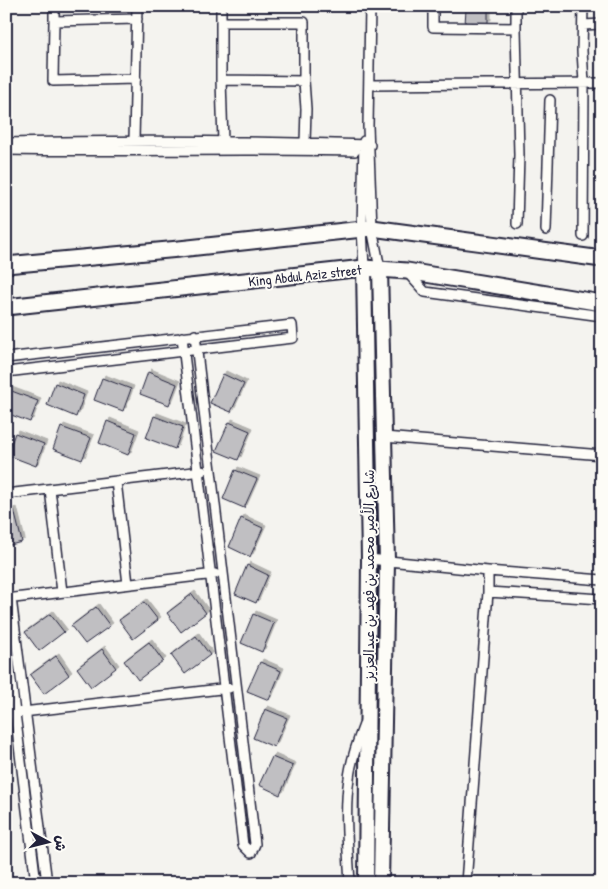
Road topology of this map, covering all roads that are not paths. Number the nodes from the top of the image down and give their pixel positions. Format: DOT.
graph roads {
  1 [pos="54,6"];
  2 [pos="138,6"];
  3 [pos="221,6"];
  4 [pos="370,6"];
  5 [pos="433,6"];
  6 [pos="516,6"];
  7 [pos="583,6"];
  8 [pos="137,19"];
  9 [pos="54,22"];
  10 [pos="221,22"];
  11 [pos="602,24"];
  12 [pos="583,25"];
  13 [pos="516,28"];
  14 [pos="136,79"];
  15 [pos="221,80"];
  16 [pos="304,81"];
  17 [pos="584,82"];
  18 [pos="518,83"];
  19 [pos="602,83"];
  20 [pos="370,85"];
  21 [pos="550,100"];
  22 [pos="134,140"];
  23 [pos="223,142"];
  24 [pos="6,143"];
  25 [pos="305,143"];
  26 [pos="367,148"];
  27 [pos="6,150"];
  28 [pos="517,224"];
  29 [pos="367,228"];
  30 [pos="546,230"];
  31 [pos="583,236"];
  32 [pos="602,259"];
  33 [pos="6,265"];
  34 [pos="364,268"];
  35 [pos="380,268"];
  36 [pos="407,272"];
  37 [pos="602,303"];
  38 [pos="6,307"];
  39 [pos="602,316"];
  40 [pos="195,335"];
  41 [pos="182,337"];
  42 [pos="196,349"];
  43 [pos="184,350"];
  44 [pos="6,358"];
  45 [pos="6,372"];
  46 [pos="384,437"];
  47 [pos="602,455"];
  48 [pos="210,470"];
  49 [pos="198,471"];
  50 [pos="116,481"];
  51 [pos="50,489"];
  52 [pos="6,494"];
  53 [pos="369,559"];
  54 [pos="387,561"];
  55 [pos="488,571"];
  56 [pos="223,573"];
  57 [pos="210,575"];
  58 [pos="602,580"];
  59 [pos="128,584"];
  60 [pos="62,592"];
  61 [pos="488,592"];
  62 [pos="9,598"];
  63 [pos="602,599"];
  64 [pos="6,640"];
  65 [pos="236,687"];
  66 [pos="224,689"];
  67 [pos="25,712"];
  68 [pos="11,713"];
  69 [pos="368,715"];
  70 [pos="36,883"];
  71 [pos="47,883"];
  72 [pos="350,883"];
  73 [pos="366,883"];
  74 [pos="381,883"];
  75 [pos="466,883"];
  1 -- 9 [label="street"];
  2 -- 8 [label="street"];
  3 -- 10 [label="street"];
  4 -- 20 [label="street"];
  5 -- 13 [label="street"];
  6 -- 13 [label="street"];
  7 -- 12 [label="street"];
  8 -- 9 [label="street"];
  8 -- 14 [label="street"];
  9 -- 14 [label="street"];
  10 -- 15 [label="street"];
  10 -- 16 [label="street"];
  11 -- 12 [label="street"];
  12 -- 17 [label="street"];
  13 -- 18 [label="street"];
  14 -- 22 [label="street"];
  15 -- 16 [label="street"];
  15 -- 23 [label="street"];
  16 -- 25 [label="street"];
  17 -- 18 [label="street"];
  17 -- 19 [label="street"];
  17 -- 31 [label="street"];
  18 -- 20 [label="street"];
  18 -- 28 [label="street"];
  20 -- 26 [label="street"];
  21 -- 30 [label="street"];
  22 -- 23 [label="street"];
  22 -- 24 [label="street"];
  23 -- 25 [label="street"];
  25 -- 26 [label="street"];
  26 -- 27 [label="street"];
  26 -- 29 [label="street"];
  29 -- 32 [label="main road"];
  29 -- 33 [label="main road"];
  29 -- 34 [label="street"];
  29 -- 35 [label="street"];
  34 -- 35 [label="main road, King Abdul Aziz street"];
  34 -- 38 [label="main road, King Abdul Aziz street"];
  34 -- 53 [label="main road, شارع الأمير محمد بن فهد بن عبدالعزيز"];
  35 -- 36 [label="main road, King Abdul Aziz street"];
  35 -- 46 [label="main road, شارع الأمير محمد بن فهد بن عبدالعزيز"];
  36 -- 37 [label="main road, King Abdul Aziz street"];
  36 -- 39 [label="street"];
  40 -- 41 [label="street"];
  40 -- 42 [label="street"];
  40 -- 42 [label="street"];
  41 -- 43 [label="street"];
  41 -- 44 [label="street"];
  42 -- 43 [label="street"];
  42 -- 48 [label="street"];
  43 -- 45 [label="street"];
  43 -- 49 [label="street"];
  46 -- 47 [label="street"];
  46 -- 54 [label="main road, شارع الأمير محمد بن فهد بن عبدالعزيز"];
  48 -- 49 [label="street"];
  48 -- 56 [label="street"];
  49 -- 50 [label="street"];
  49 -- 57 [label="street"];
  50 -- 51 [label="street"];
  50 -- 59 [label="street"];
  51 -- 52 [label="street"];
  51 -- 60 [label="street"];
  53 -- 54 [label="street"];
  53 -- 69 [label="main road, شارع الأمير محمد بن فهد بن عبدالعزيز"];
  54 -- 55 [label="street"];
  54 -- 74 [label="main road, شارع الأمير محمد بن فهد بن عبدالعزيز"];
  55 -- 58 [label="street"];
  55 -- 61 [label="street"];
  56 -- 57 [label="street"];
  56 -- 65 [label="street"];
  57 -- 59 [label="street"];
  57 -- 66 [label="street"];
  59 -- 60 [label="street"];
  60 -- 62 [label="street"];
  61 -- 63 [label="street"];
  61 -- 75 [label="street"];
  62 -- 67 [label="street"];
  64 -- 68 [label="street"];
  65 -- 66 [label="street"];
  65 -- 66 [label="street"];
  66 -- 67 [label="street"];
  67 -- 68 [label="street"];
  67 -- 71 [label="street"];
  68 -- 70 [label="street"];
  69 -- 72 [label="street"];
  69 -- 73 [label="main road, شارع الأمير محمد بن فهد بن عبدالعزيز"];
}
